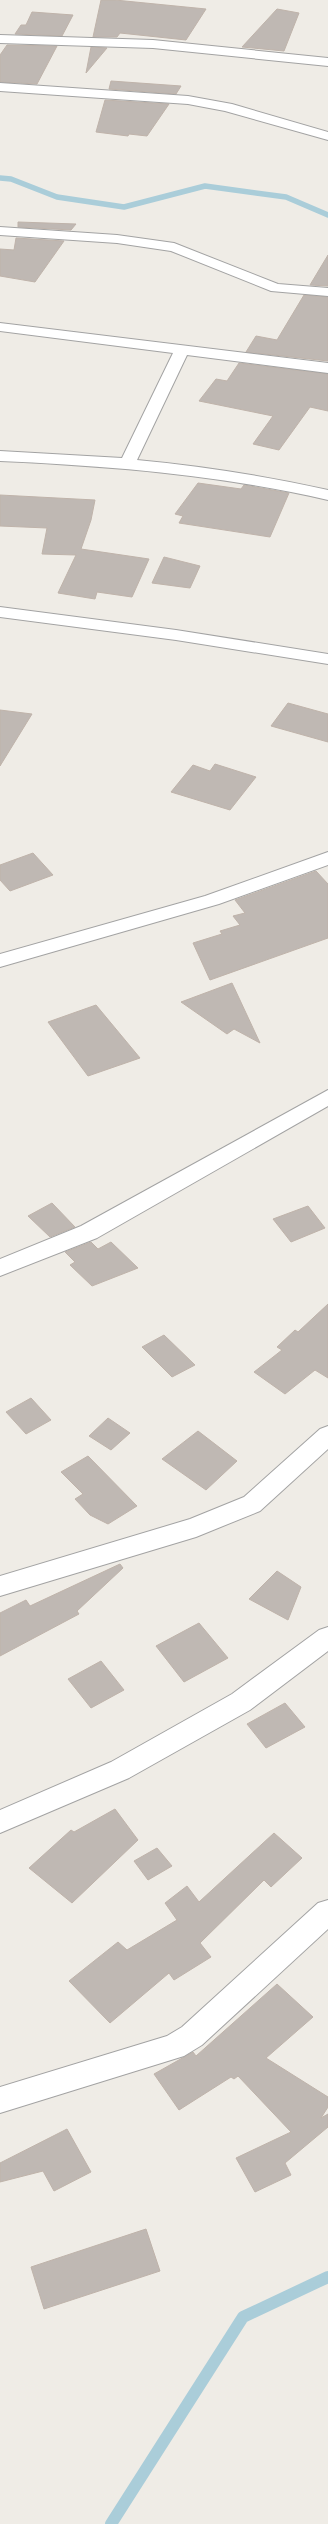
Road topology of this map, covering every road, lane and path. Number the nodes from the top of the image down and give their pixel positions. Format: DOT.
graph roads {
  1 [pos="0,39"];
  2 [pos="328,62"];
  3 [pos="0,87"];
  4 [pos="328,136"];
  5 [pos="0,231"];
  6 [pos="328,292"];
  7 [pos="0,327"];
  8 [pos="182,350"];
  9 [pos="328,368"];
  10 [pos="0,456"];
  11 [pos="126,464"];
  12 [pos="328,495"];
  13 [pos="0,612"];
  14 [pos="328,659"];
  15 [pos="328,858"];
  16 [pos="0,961"];
  17 [pos="328,1097"];
  18 [pos="0,1268"];
  19 [pos="328,1435"];
  20 [pos="0,1586"];
  21 [pos="328,1637"];
  22 [pos="0,1822"];
  23 [pos="328,1912"];
  24 [pos="0,2100"];
  1 -- 2 [label="street"];
  3 -- 4 [label="street"];
  5 -- 6 [label="street"];
  7 -- 8 [label="street"];
  8 -- 9 [label="street"];
  8 -- 11 [label="street"];
  10 -- 11 [label="street"];
  11 -- 12 [label="street"];
  13 -- 14 [label="street"];
  15 -- 16 [label="street"];
  17 -- 18 [label="street"];
  19 -- 20 [label="street"];
  21 -- 22 [label="street"];
  23 -- 24 [label="street"];
}
